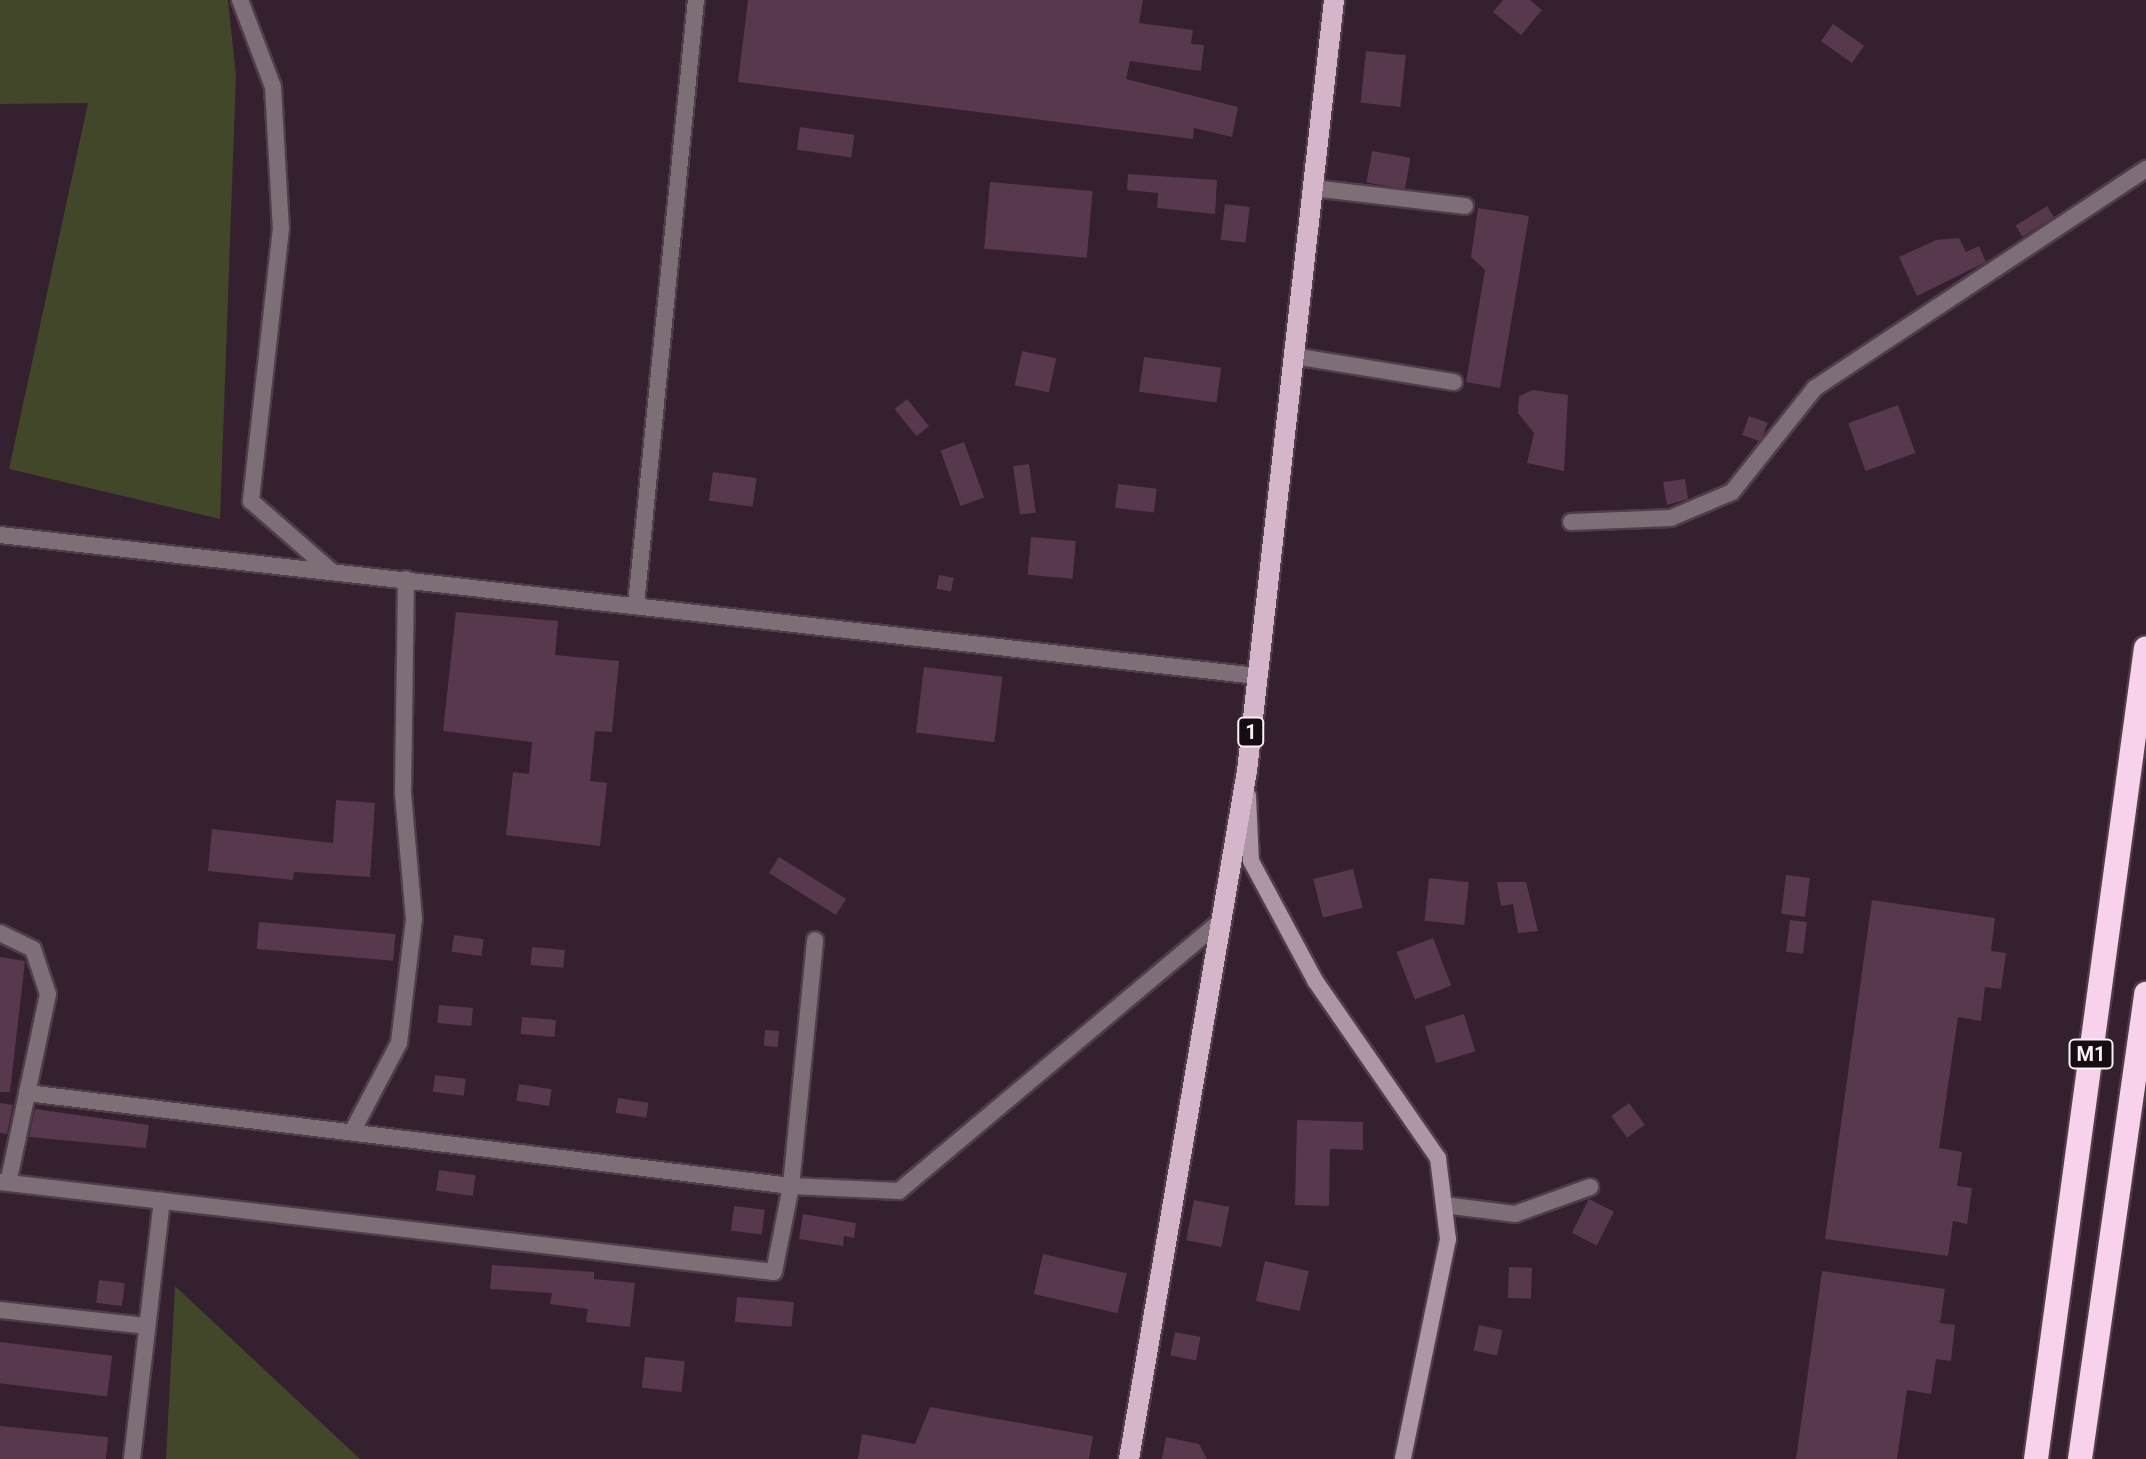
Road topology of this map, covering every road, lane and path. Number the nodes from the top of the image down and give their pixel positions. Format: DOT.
graph roads {
  1 [pos="240,0"];
  2 [pos="696,0"];
  3 [pos="1334,0"];
  4 [pos="2146,169"];
  5 [pos="1312,188"];
  6 [pos="1465,206"];
  7 [pos="1293,356"];
  8 [pos="1454,382"];
  9 [pos="1571,522"];
  10 [pos="0,535"];
  11 [pos="331,571"];
  12 [pos="406,579"];
  13 [pos="636,605"];
  14 [pos="2146,648"];
  15 [pos="1257,676"];
  16 [pos="1247,771"];
  17 [pos="1221,921"];
  18 [pos="0,933"];
  19 [pos="815,940"];
  20 [pos="2146,994"];
  21 [pos="27,1093"];
  22 [pos="352,1132"];
  23 [pos="4,1182"];
  24 [pos="791,1186"];
  25 [pos="1590,1187"];
  26 [pos="162,1201"];
  27 [pos="1444,1205"];
  28 [pos="0,1310"];
  29 [pos="147,1326"];
  30 [pos="132,1459"];
  31 [pos="1129,1459"];
  32 [pos="1403,1459"];
  33 [pos="2036,1459"];
  34 [pos="2080,1459"];
  1 -- 11 [label="street"];
  2 -- 13 [label="street"];
  3 -- 5 [label="main road, 1"];
  4 -- 9 [label="street"];
  5 -- 6 [label="street"];
  5 -- 7 [label="main road, 1"];
  7 -- 8 [label="street"];
  7 -- 15 [label="main road, 1"];
  10 -- 11 [label="street"];
  11 -- 12 [label="street"];
  12 -- 13 [label="street"];
  12 -- 22 [label="street"];
  13 -- 15 [label="street"];
  14 -- 33 [label="highway, M1"];
  15 -- 16 [label="main road, 1"];
  16 -- 17 [label="main road, 1"];
  16 -- 27 [label="street"];
  17 -- 24 [label="street"];
  17 -- 31 [label="main road, 1"];
  18 -- 21 [label="street"];
  19 -- 24 [label="street"];
  20 -- 34 [label="highway, M1"];
  21 -- 22 [label="street"];
  21 -- 23 [label="street"];
  22 -- 24 [label="street"];
  23 -- 26 [label="street"];
  24 -- 26 [label="street"];
  25 -- 27 [label="street"];
  26 -- 29 [label="street"];
  27 -- 32 [label="street"];
  28 -- 29 [label="street"];
  29 -- 30 [label="street"];
}
